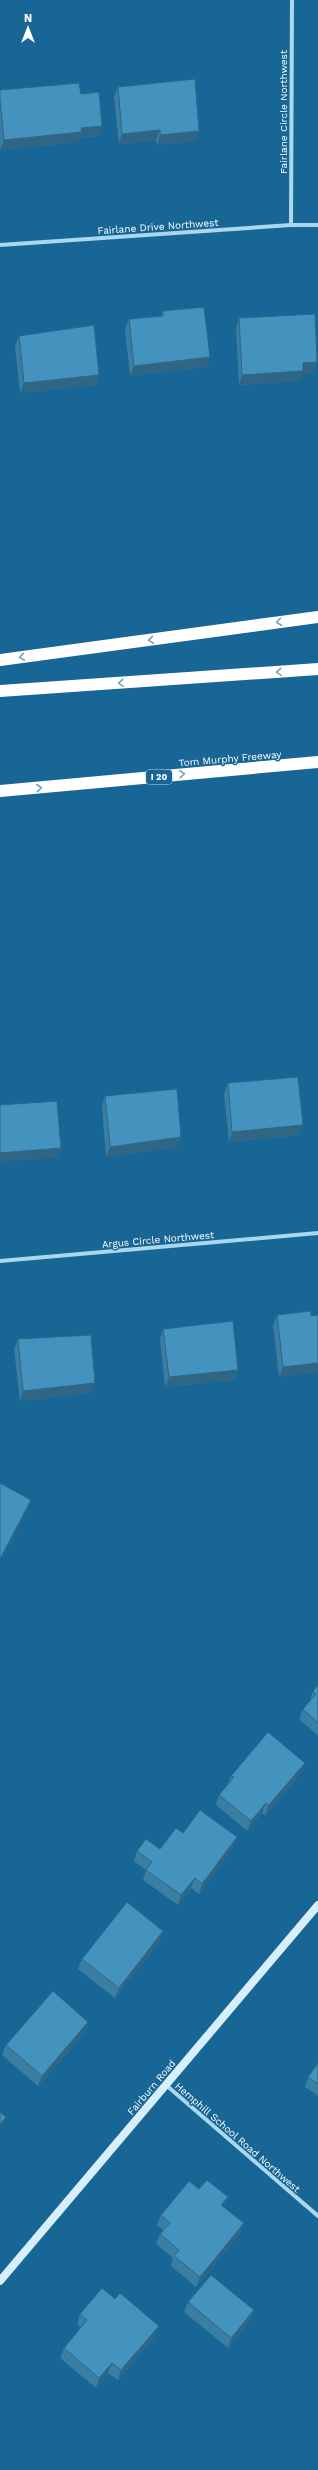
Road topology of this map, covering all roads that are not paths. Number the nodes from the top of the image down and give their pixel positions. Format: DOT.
graph roads {
  1 [pos="292,0"];
  2 [pos="291,225"];
  3 [pos="318,225"];
  4 [pos="0,245"];
  5 [pos="318,617"];
  6 [pos="0,660"];
  7 [pos="318,669"];
  8 [pos="0,691"];
  9 [pos="318,762"];
  10 [pos="0,791"];
  11 [pos="318,1233"];
  12 [pos="0,1260"];
  13 [pos="318,1905"];
  14 [pos="166,2085"];
  15 [pos="318,2216"];
  16 [pos="0,2281"];
  1 -- 2 [label="street, Fairlane Circle Northwest"];
  2 -- 3 [label="street, Fairlane Drive Northwest"];
  2 -- 4 [label="street, Fairlane Drive Northwest"];
  5 -- 6 [label="highway, one-way"];
  7 -- 8 [label="highway, one-way"];
  10 -- 9 [label="highway, Tom Murphy Freeway / I 20, one-way"];
  11 -- 12 [label="street, Argus Circle Northwest"];
  13 -- 14 [label="street, Fairburn Road"];
  14 -- 15 [label="street, Hemphill School Road Northwest"];
  14 -- 16 [label="street, Fairburn Road"];
}
